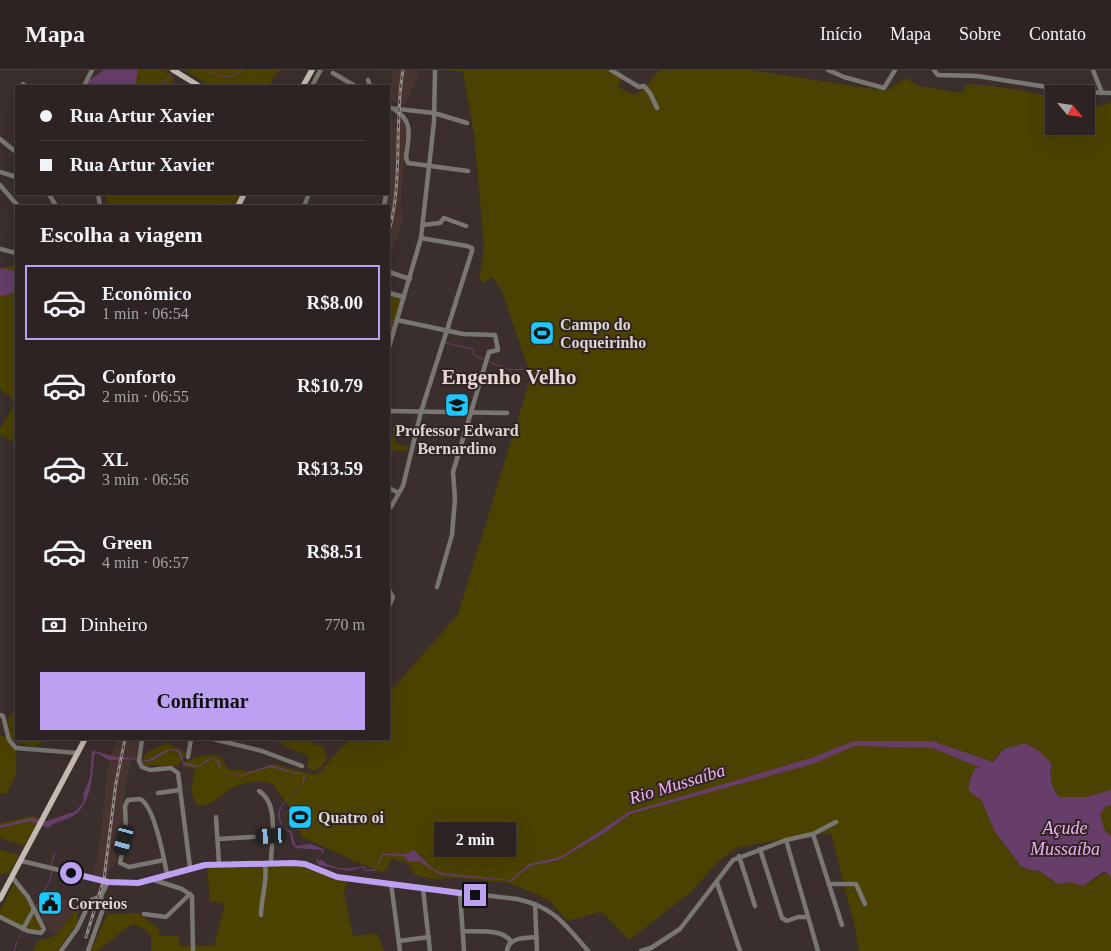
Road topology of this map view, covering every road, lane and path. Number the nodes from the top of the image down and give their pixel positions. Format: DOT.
graph roads {
  1 [pos="92,70"];
  2 [pos="173,70"];
  3 [pos="312,70"];
  4 [pos="320,70"];
  5 [pos="435,70"];
  6 [pos="611,70"];
  7 [pos="828,70"];
  8 [pos="895,70"];
  9 [pos="934,70"];
  10 [pos="1093,70"];
  11 [pos="333,73"];
  12 [pos="368,80"];
  13 [pos="84,85"];
  14 [pos="198,85"];
  15 [pos="304,85"];
  16 [pos="312,85"];
  17 [pos="353,85"];
  18 [pos="370,85"];
  19 [pos="1102,93"];
  20 [pos="1111,94"];
  21 [pos="391,108"];
  22 [pos="657,108"];
  23 [pos="434,113"];
  24 [pos="467,123"];
  25 [pos="0,139"];
  26 [pos="15,151"];
  27 [pos="430,164"];
  28 [pos="468,170"];
  29 [pos="0,172"];
  30 [pos="15,177"];
  31 [pos="0,184"];
  32 [pos="17,205"];
  33 [pos="423,224"];
  34 [pos="466,226"];
  35 [pos="421,238"];
  36 [pos="0,248"];
  37 [pos="15,253"];
  38 [pos="390,272"];
  39 [pos="410,279"];
  40 [pos="390,293"];
  41 [pos="404,297"];
  42 [pos="397,320"];
  43 [pos="447,331"];
  44 [pos="391,333"];
  45 [pos="390,411"];
  46 [pos="421,412"];
  47 [pos="470,412"];
  48 [pos="507,413"];
  49 [pos="390,488"];
  50 [pos="399,493"];
  51 [pos="391,507"];
  52 [pos="437,587"];
  53 [pos="390,591"];
  54 [pos="390,603"];
  55 [pos="0,715"];
  56 [pos="84,740"];
  57 [pos="142,740"];
  58 [pos="191,740"];
  59 [pos="217,740"];
  60 [pos="78,753"];
  61 [pos="188,757"];
  62 [pos="302,766"];
  63 [pos="180,790"];
  64 [pos="259,791"];
  65 [pos="158,792"];
  66 [pos="216,817"];
  67 [pos="836,822"];
  68 [pos="813,834"];
  69 [pos="271,836"];
  70 [pos="218,839"];
  71 [pos="786,840"];
  72 [pos="760,849"];
  73 [pos="739,856"];
  74 [pos="164,860"];
  75 [pos="22,861"];
  76 [pos="219,863"];
  77 [pos="268,863"];
  78 [pos="190,867"];
  79 [pos="166,874"];
  80 [pos="12,877"];
  81 [pos="150,878"];
  82 [pos="108,882"];
  83 [pos="391,883"];
  84 [pos="716,883"];
  85 [pos="829,884"];
  86 [pos="423,889"];
  87 [pos="460,893"];
  88 [pos="190,894"];
  89 [pos="101,896"];
  90 [pos="0,899"];
  91 [pos="535,904"];
  92 [pos="864,904"];
  93 [pos="755,906"];
  94 [pos="34,909"];
  95 [pos="144,914"];
  96 [pos="261,916"];
  97 [pos="0,917"];
  98 [pos="808,917"];
  99 [pos="842,925"];
  100 [pos="23,929"];
  101 [pos="463,931"];
  102 [pos="429,937"];
  103 [pos="537,937"];
  104 [pos="399,941"];
  105 [pos="511,942"];
  106 [pos="651,949"];
  107 [pos="61,951"];
  108 [pos="88,951"];
  109 [pos="192,951"];
  110 [pos="400,951"];
  111 [pos="430,951"];
  112 [pos="464,951"];
  113 [pos="507,951"];
  114 [pos="537,951"];
  115 [pos="588,951"];
  116 [pos="641,951"];
  117 [pos="740,951"];
  118 [pos="818,951"];
  1 -- 13 [label="street"];
  2 -- 14 [label="main road"];
  3 -- 15 [label="main road"];
  4 -- 16 [label="street"];
  5 -- 23 [label="street"];
  6 -- 22 [label="street"];
  7 -- 8 [label="street"];
  9 -- 19 [label="street"];
  10 -- 19 [label="street"];
  11 -- 17 [label="street"];
  12 -- 18 [label="street"];
  19 -- 20 [label="street"];
  21 -- 23 [label="street"];
  21 -- 27 [label="street"];
  23 -- 24 [label="street"];
  23 -- 27 [label="street"];
  25 -- 26 [label="street"];
  27 -- 28 [label="street"];
  27 -- 33 [label="street"];
  29 -- 30 [label="street"];
  31 -- 32 [label="street"];
  33 -- 34 [label="street"];
  33 -- 35 [label="street"];
  35 -- 39 [label="street"];
  35 -- 43 [label="street"];
  36 -- 37 [label="street"];
  38 -- 39 [label="street"];
  39 -- 41 [label="street"];
  40 -- 41 [label="street"];
  41 -- 42 [label="street"];
  42 -- 43 [label="street"];
  42 -- 44 [label="street"];
  43 -- 46 [label="street"];
  43 -- 47 [label="street"];
  45 -- 46 [label="street"];
  46 -- 47 [label="street"];
  46 -- 50 [label="street"];
  47 -- 48 [label="street"];
  47 -- 52 [label="street"];
  49 -- 50 [label="street"];
  50 -- 51 [label="street"];
  53 -- 54 [label="street"];
  55 -- 60 [label="street"];
  56 -- 60 [label="main road"];
  57 -- 63 [label="street"];
  58 -- 61 [label="street"];
  59 -- 62 [label="street"];
  60 -- 75 [label="main road"];
  63 -- 65 [label="street"];
  63 -- 78 [label="street"];
  64 -- 69 [label="street"];
  66 -- 70 [label="street"];
  67 -- 68 [label="street"];
  68 -- 71 [label="street"];
  68 -- 85 [label="street"];
  69 -- 70 [label="street"];
  69 -- 77 [label="street"];
  70 -- 76 [label="street"];
  71 -- 72 [label="street"];
  71 -- 98 [label="street"];
  72 -- 73 [label="street"];
  72 -- 98 [label="street"];
  73 -- 84 [label="street"];
  73 -- 93 [label="street"];
  74 -- 74 [label="street"];
  74 -- 79 [label="street"];
  75 -- 80 [label="main road"];
  75 -- 82 [label="street"];
  76 -- 77 [label="street"];
  76 -- 78 [label="street"];
  77 -- 83 [label="street"];
  77 -- 96 [label="street"];
  78 -- 79 [label="street"];
  79 -- 81 [label="street"];
  80 -- 90 [label="main road"];
  80 -- 94 [label="street"];
  81 -- 82 [label="street"];
  81 -- 88 [label="street"];
  82 -- 89 [label="street"];
  83 -- 86 [label="street"];
  83 -- 104 [label="street"];
  84 -- 106 [label="street"];
  84 -- 117 [label="street"];
  85 -- 92 [label="street"];
  85 -- 99 [label="street"];
  86 -- 87 [label="street"];
  86 -- 102 [label="street"];
  87 -- 91 [label="street"];
  87 -- 101 [label="street"];
  88 -- 95 [label="street"];
  88 -- 109 [label="street"];
  89 -- 107 [label="street"];
  89 -- 108 [label="street"];
  91 -- 103 [label="street"];
  91 -- 115 [label="street"];
  94 -- 100 [label="street"];
  94 -- 100 [label="street"];
  97 -- 100 [label="street"];
  98 -- 118 [label="street"];
  101 -- 105 [label="street"];
  101 -- 112 [label="street"];
  102 -- 104 [label="street"];
  102 -- 111 [label="street"];
  103 -- 105 [label="street"];
  103 -- 114 [label="street"];
  104 -- 110 [label="street"];
  105 -- 113 [label="street"];
  106 -- 116 [label="street"];
}
